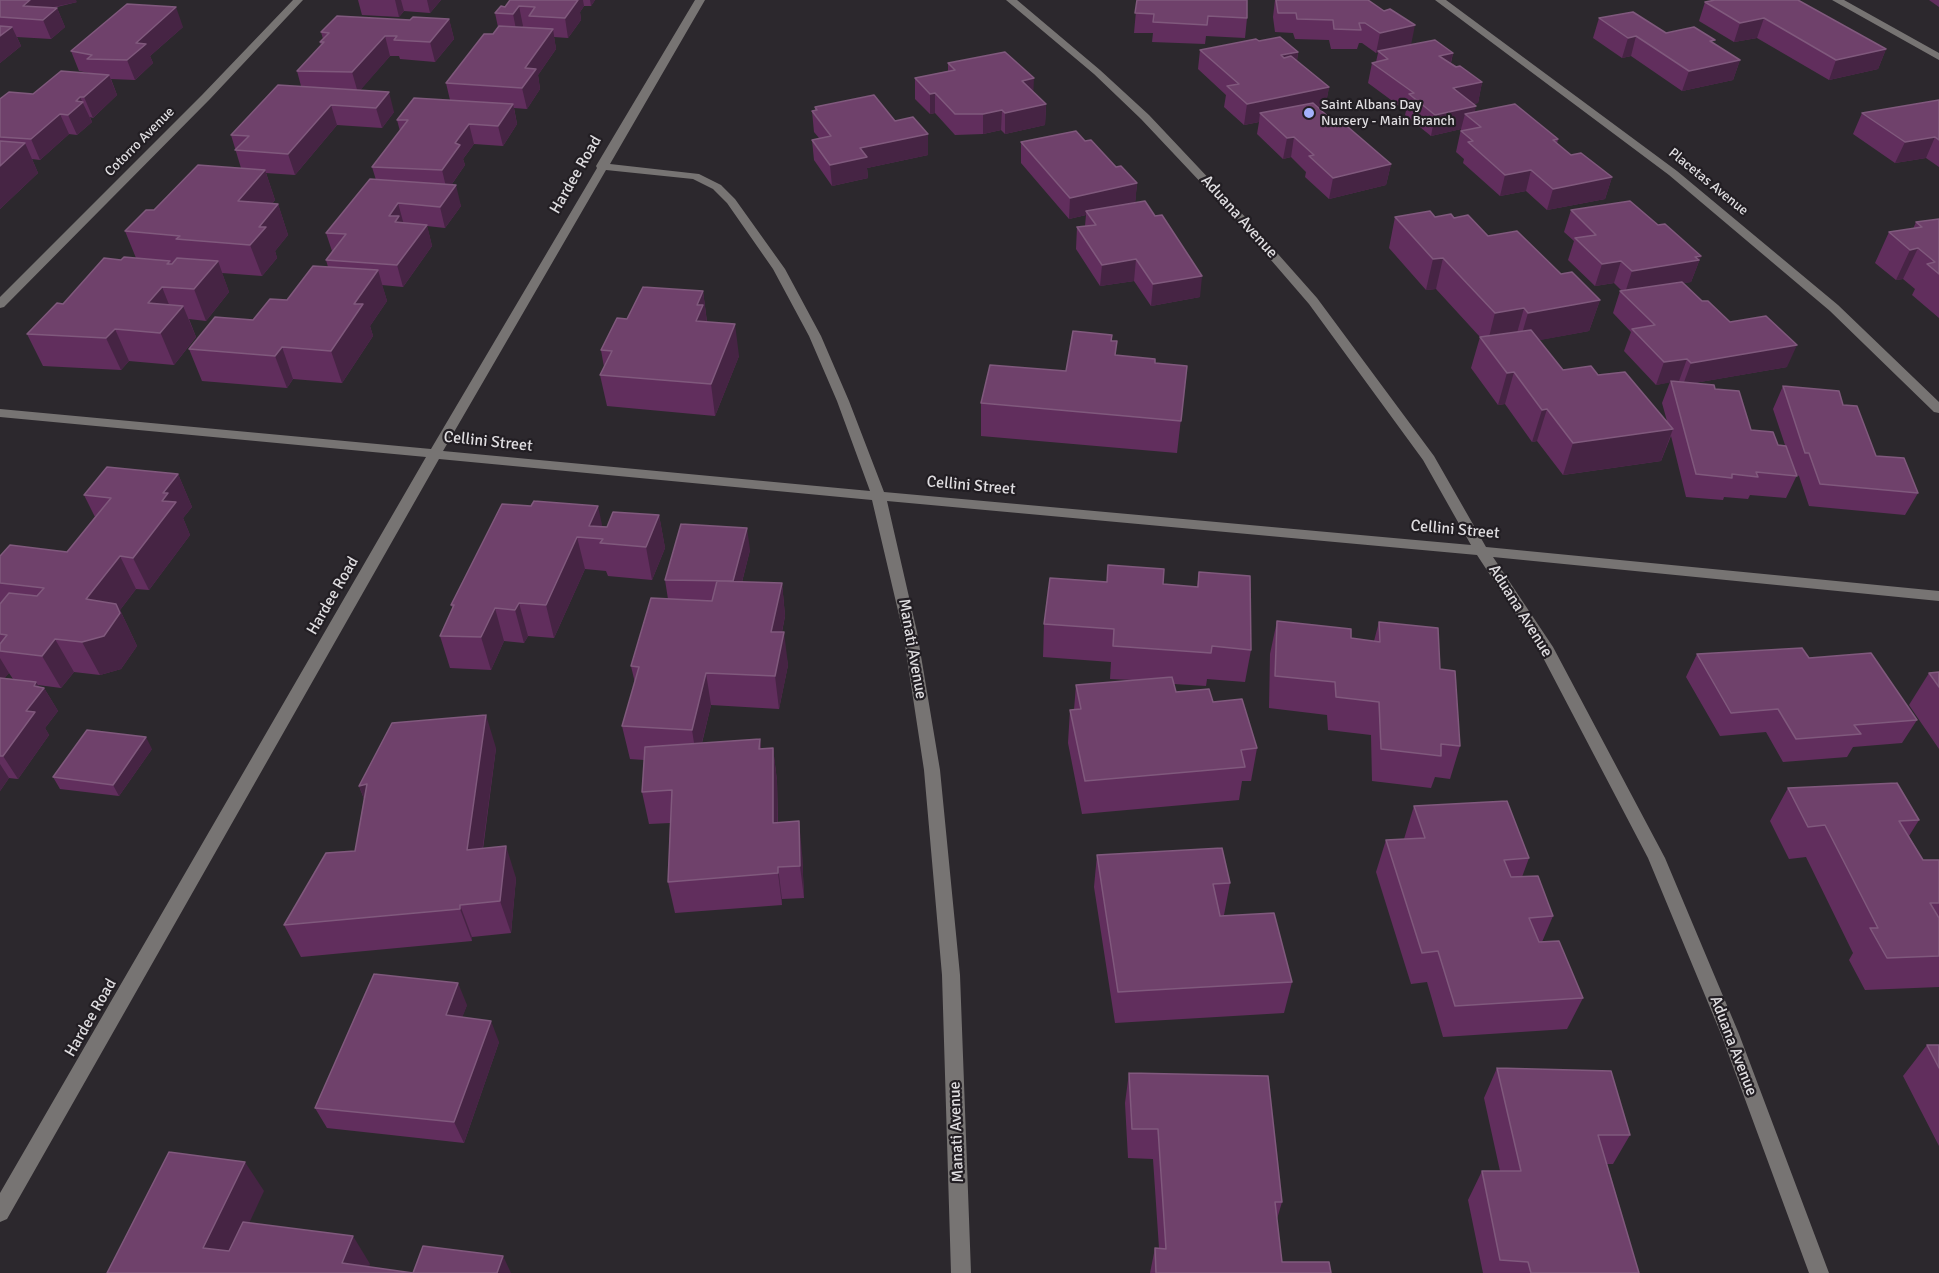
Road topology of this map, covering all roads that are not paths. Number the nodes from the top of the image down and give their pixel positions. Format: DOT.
graph roads {
  1 [pos="298,0"];
  2 [pos="700,0"];
  3 [pos="1011,0"];
  4 [pos="1440,0"];
  5 [pos="1837,0"];
  6 [pos="1939,57"];
  7 [pos="601,166"];
  8 [pos="0,304"];
  9 [pos="1939,409"];
  10 [pos="0,413"];
  11 [pos="435,454"];
  12 [pos="878,495"];
  13 [pos="1481,551"];
  14 [pos="1939,596"];
  15 [pos="0,1212"];
  16 [pos="961,1273"];
  17 [pos="1819,1273"];
  1 -- 8 [label="street, Cotorro Avenue"];
  2 -- 7 [label="street, Hardee Road"];
  3 -- 13 [label="street, Aduana Avenue"];
  4 -- 9 [label="street, Placetas Avenue"];
  5 -- 6 [label="street"];
  7 -- 11 [label="street, Hardee Road"];
  7 -- 12 [label="street, Manati Avenue"];
  10 -- 11 [label="street, Cellini Street"];
  11 -- 12 [label="street, Cellini Street"];
  11 -- 15 [label="street, Hardee Road"];
  12 -- 13 [label="street, Cellini Street"];
  12 -- 16 [label="street, Manati Avenue"];
  13 -- 14 [label="street, Cellini Street"];
  13 -- 17 [label="street, Aduana Avenue"];
}
